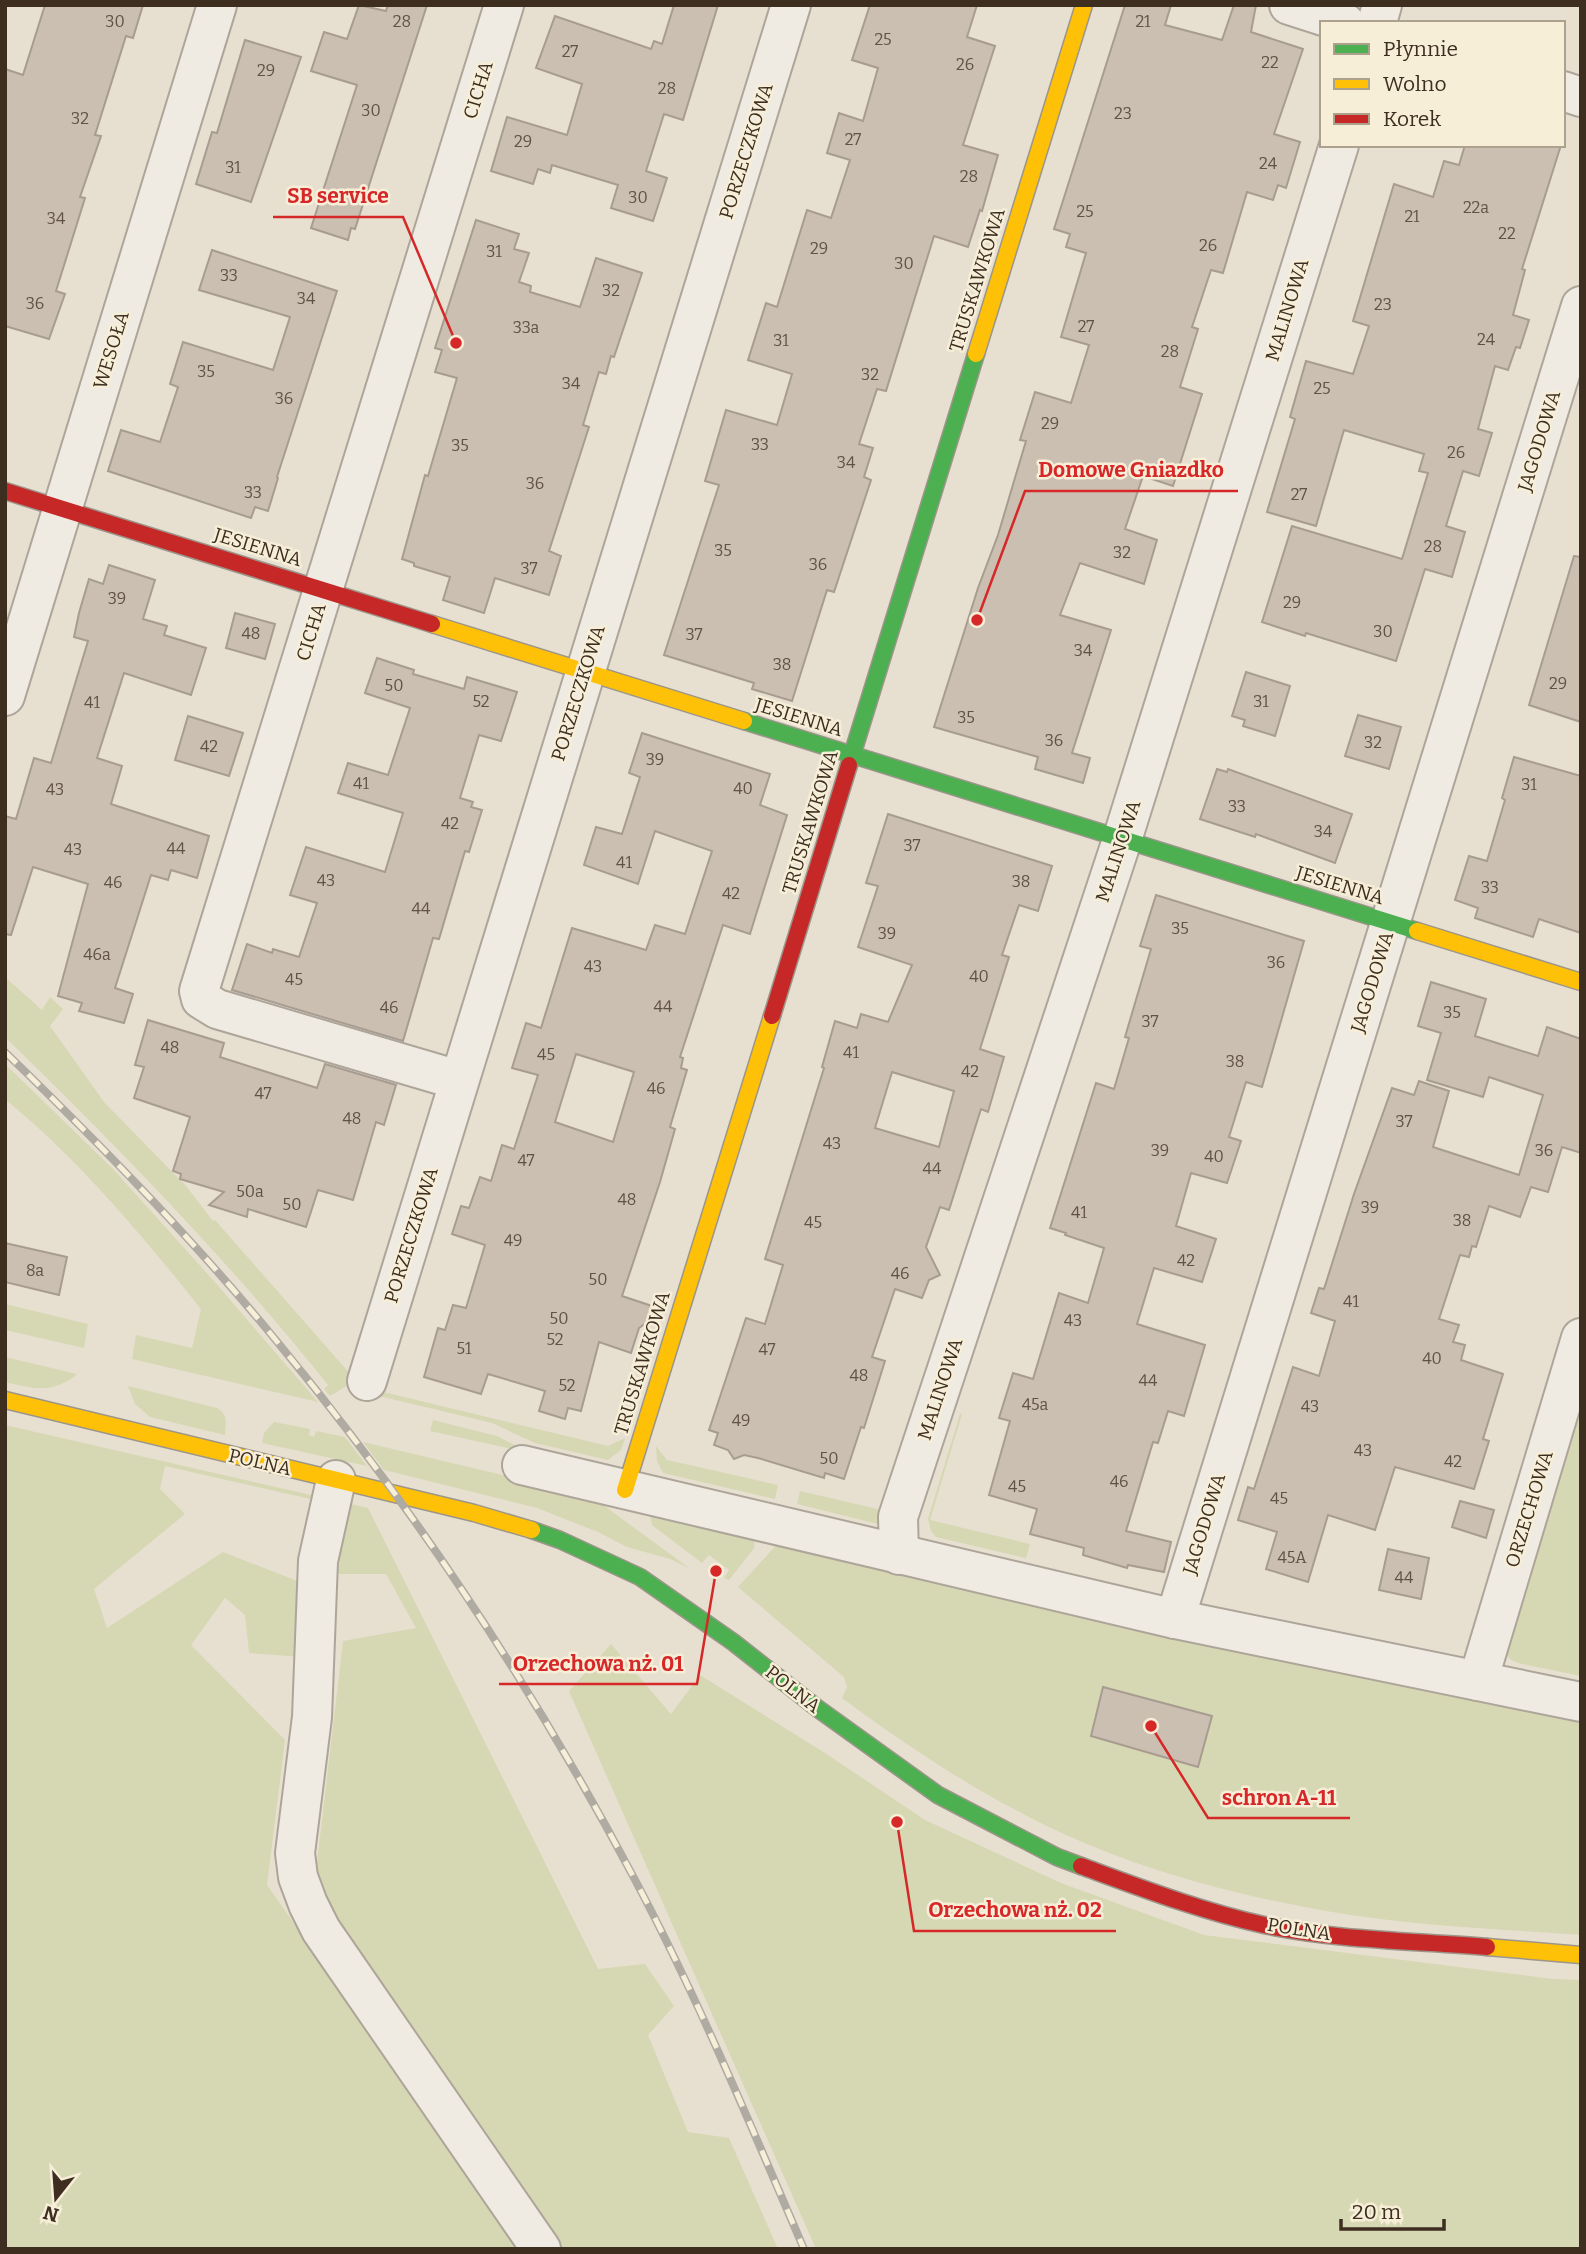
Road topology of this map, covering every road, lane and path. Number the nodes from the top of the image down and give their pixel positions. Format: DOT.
graph roads {
  1 [pos="217,5"];
  2 [pos="504,5"];
  3 [pos="791,5"];
  4 [pos="1084,5"];
  5 [pos="1289,5"];
  6 [pos="1339,21"];
  7 [pos="1338,147"];
  8 [pos="1581,306"];
  9 [pos="5,491"];
  10 [pos="62,510"];
  11 [pos="325,590"];
  12 [pos="584,673"];
  13 [pos="5,696"];
  14 [pos="852,756"];
  15 [pos="1122,840"];
  16 [pos="1390,923"];
  17 [pos="1581,982"];
  18 [pos="458,1080"];
  19 [pos="1581,1338"];
  20 [pos="366,1381"];
  21 [pos="5,1400"];
  22 [pos="522,1465"];
  23 [pos="336,1480"];
  24 [pos="625,1490"];
  25 [pos="899,1555"];
  26 [pos="1175,1619"];
  27 [pos="1478,1681"];
  28 [pos="1581,1702"];
  29 [pos="1581,1955"];
  30 [pos="541,2249"];
  1 -- 10 [label="street, WESOŁA"];
  2 -- 11 [label="street, CICHA"];
  3 -- 12 [label="street, PORZECZKOWA"];
  4 -- 14 [label="street, TRUSKAWKOWA"];
  5 -- 6 [label="street"];
  7 -- 15 [label="street, MALINOWA"];
  8 -- 16 [label="street, JAGODOWA"];
  9 -- 10 [label="street, JESIENNA"];
  10 -- 11 [label="street, JESIENNA"];
  10 -- 13 [label="street, WESOŁA"];
  11 -- 12 [label="street, JESIENNA"];
  11 -- 18 [label="street, CICHA"];
  12 -- 14 [label="street, JESIENNA"];
  12 -- 18 [label="street, PORZECZKOWA"];
  14 -- 15 [label="street, JESIENNA"];
  14 -- 24 [label="street, TRUSKAWKOWA"];
  15 -- 16 [label="street, JESIENNA"];
  15 -- 25 [label="street, MALINOWA"];
  16 -- 17 [label="street, JESIENNA"];
  16 -- 26 [label="street, JAGODOWA"];
  18 -- 20 [label="street, PORZECZKOWA"];
  19 -- 27 [label="street, ORZECHOWA"];
  21 -- 23 [label="street, POLNA"];
  22 -- 24 [label="street"];
  23 -- 29 [label="street, POLNA"];
  23 -- 30 [label="street"];
  24 -- 25 [label="street"];
  25 -- 26 [label="street"];
  26 -- 27 [label="street"];
  27 -- 28 [label="street"];
}
